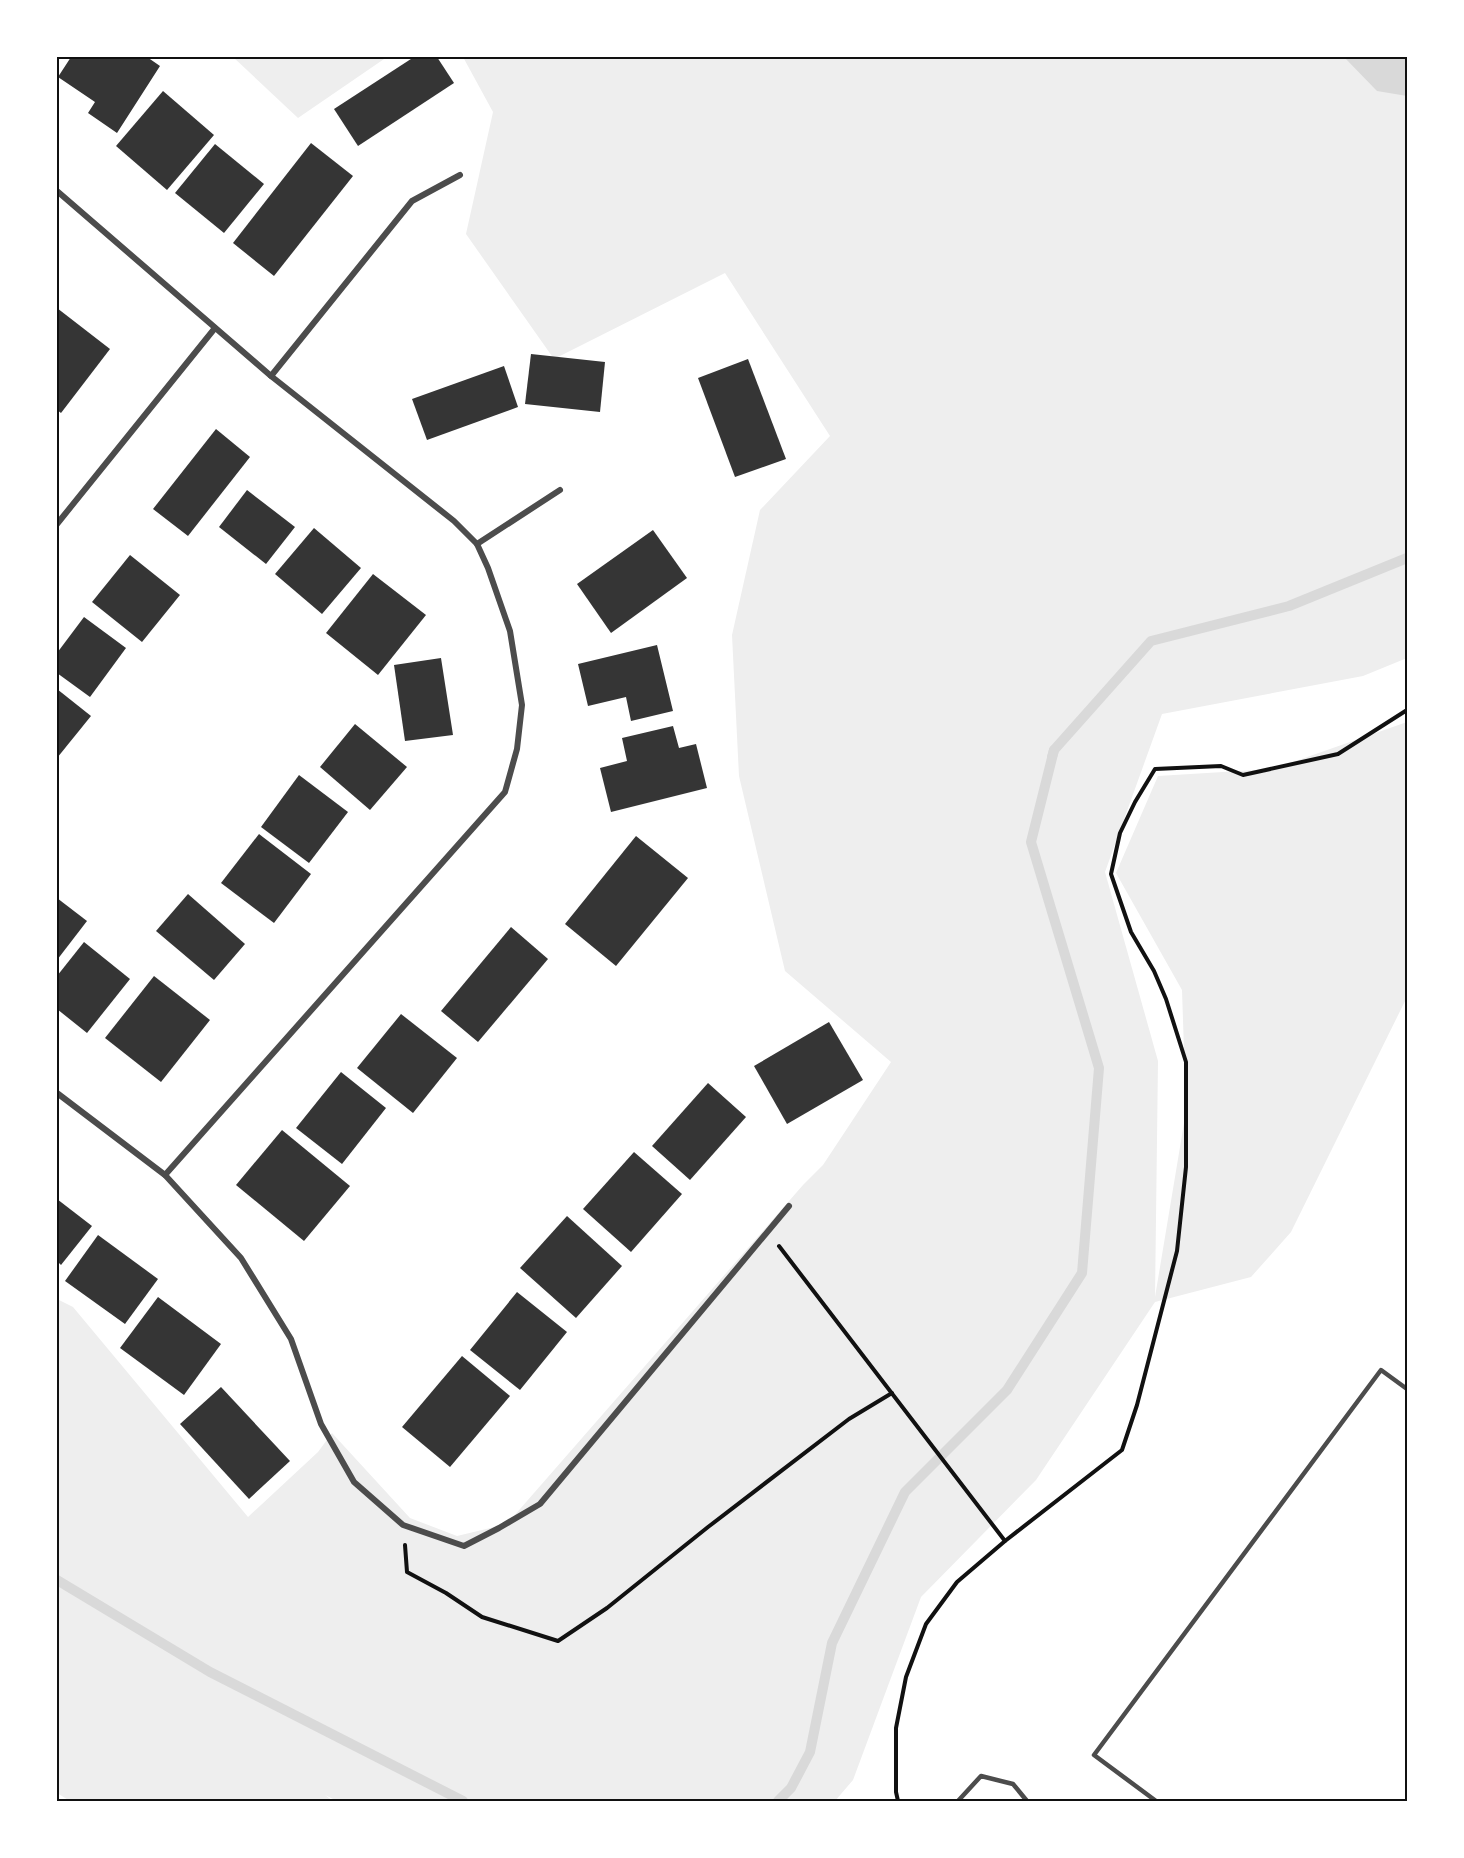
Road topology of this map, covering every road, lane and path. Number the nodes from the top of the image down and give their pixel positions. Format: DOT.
graph roads {
  1 [pos="460,175"];
  2 [pos="57,191"];
  3 [pos="215,328"];
  4 [pos="271,376"];
  5 [pos="560,490"];
  6 [pos="57,524"];
  7 [pos="477,544"];
  8 [pos="1407,710"];
  9 [pos="57,1093"];
  10 [pos="165,1175"];
  11 [pos="789,1206"];
  12 [pos="767,1232"];
  13 [pos="1407,1389"];
  14 [pos="892,1393"];
  15 [pos="403,1525"];
  16 [pos="1005,1540"];
  17 [pos="898,1801"];
  18 [pos="958,1801"];
  19 [pos="1028,1801"];
  20 [pos="1156,1801"];
  1 -- 4 [label="street"];
  2 -- 3 [label="street"];
  3 -- 4 [label="street"];
  3 -- 6 [label="street"];
  4 -- 7 [label="street"];
  5 -- 7 [label="street"];
  7 -- 10 [label="street"];
  8 -- 16 [label="path"];
  9 -- 10 [label="street"];
  10 -- 15 [label="street"];
  11 -- 12 [label="street"];
  12 -- 14 [label="path"];
  12 -- 15 [label="street"];
  13 -- 20 [label="lane"];
  14 -- 15 [label="path"];
  14 -- 16 [label="path"];
  16 -- 17 [label="path"];
  18 -- 19 [label="lane"];
}
